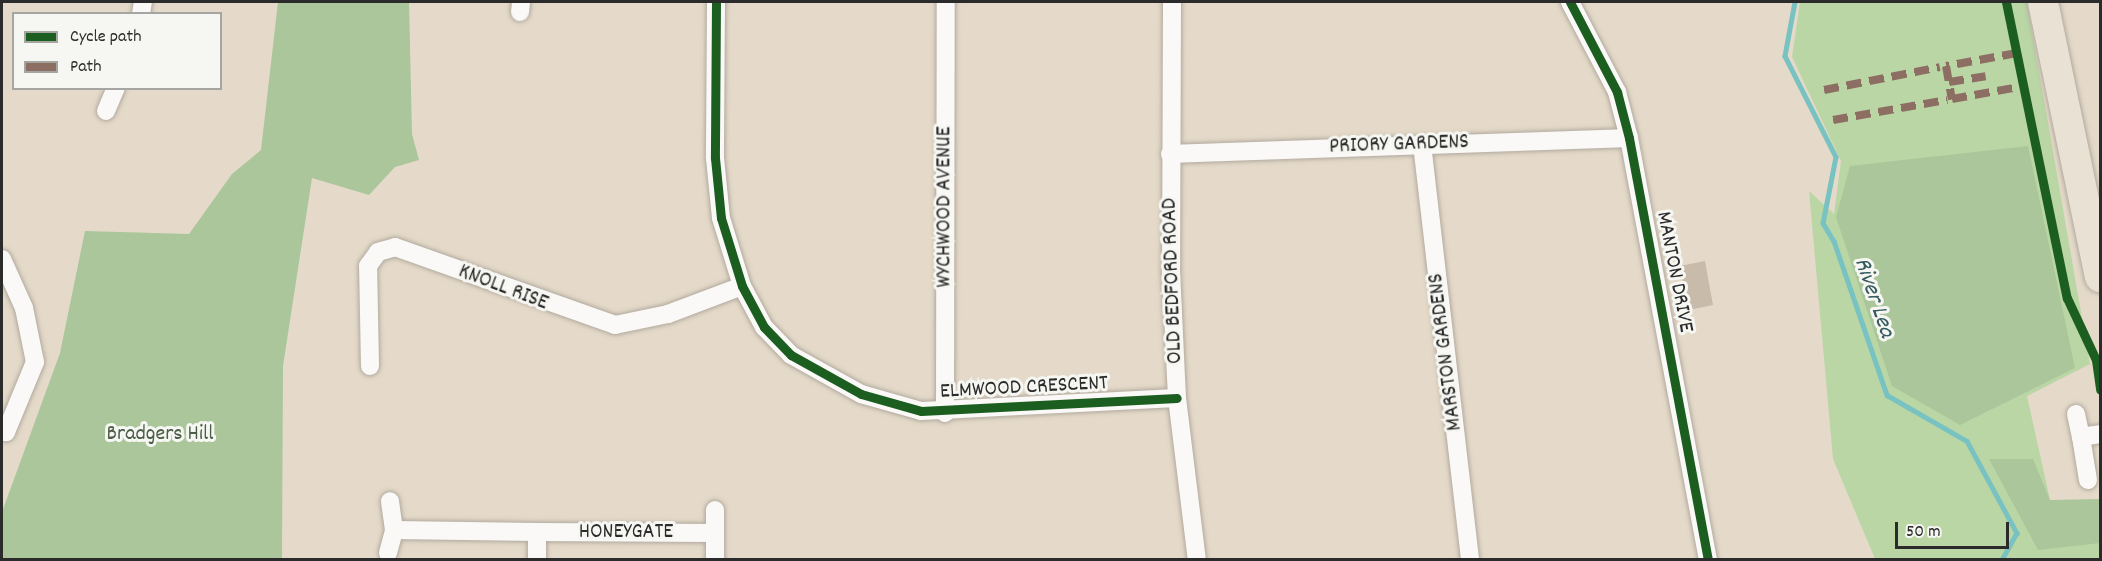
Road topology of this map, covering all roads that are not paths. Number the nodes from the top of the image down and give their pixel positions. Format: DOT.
graph roads {
  1 [pos="716,2"];
  2 [pos="946,2"];
  3 [pos="1172,2"];
  4 [pos="1570,2"];
  5 [pos="2043,2"];
  6 [pos="115,90"];
  7 [pos="105,111"];
  8 [pos="1629,138"];
  9 [pos="1422,144"];
  10 [pos="1170,154"];
  11 [pos="2,259"];
  12 [pos="2100,277"];
  13 [pos="742,286"];
  14 [pos="370,366"];
  15 [pos="1177,398"];
  16 [pos="945,413"];
  17 [pos="2076,414"];
  18 [pos="2100,434"];
  19 [pos="3,436"];
  20 [pos="2081,437"];
  21 [pos="2088,480"];
  22 [pos="390,501"];
  23 [pos="715,510"];
  24 [pos="394,530"];
  25 [pos="537,532"];
  26 [pos="715,533"];
  27 [pos="388,553"];
  28 [pos="537,560"];
  29 [pos="715,560"];
  30 [pos="1197,560"];
  31 [pos="1470,560"];
  32 [pos="1708,560"];
  1 -- 13 [label="street, ELMWOOD CRESCENT"];
  2 -- 16 [label="street, WYCHWOOD AVENUE"];
  3 -- 10 [label="street, OLD BEDFORD ROAD"];
  4 -- 8 [label="street, MANTON DRIVE"];
  5 -- 12 [label="highway"];
  6 -- 7 [label="street"];
  8 -- 9 [label="street, PRIORY GARDENS"];
  8 -- 32 [label="street, MANTON DRIVE"];
  9 -- 10 [label="street, PRIORY GARDENS"];
  9 -- 31 [label="street, MARSTON GARDENS"];
  10 -- 15 [label="street, OLD BEDFORD ROAD"];
  11 -- 19 [label="street"];
  13 -- 14 [label="street, KNOLL RISE"];
  13 -- 16 [label="street, ELMWOOD CRESCENT"];
  15 -- 16 [label="street, ELMWOOD CRESCENT"];
  15 -- 30 [label="street, OLD BEDFORD ROAD"];
  17 -- 20 [label="street"];
  18 -- 20 [label="street"];
  20 -- 21 [label="street"];
  22 -- 24 [label="street"];
  23 -- 26 [label="street"];
  24 -- 25 [label="street, HONEYGATE"];
  24 -- 27 [label="street"];
  25 -- 26 [label="street, HONEYGATE"];
  25 -- 28 [label="street"];
  26 -- 29 [label="street"];
}
